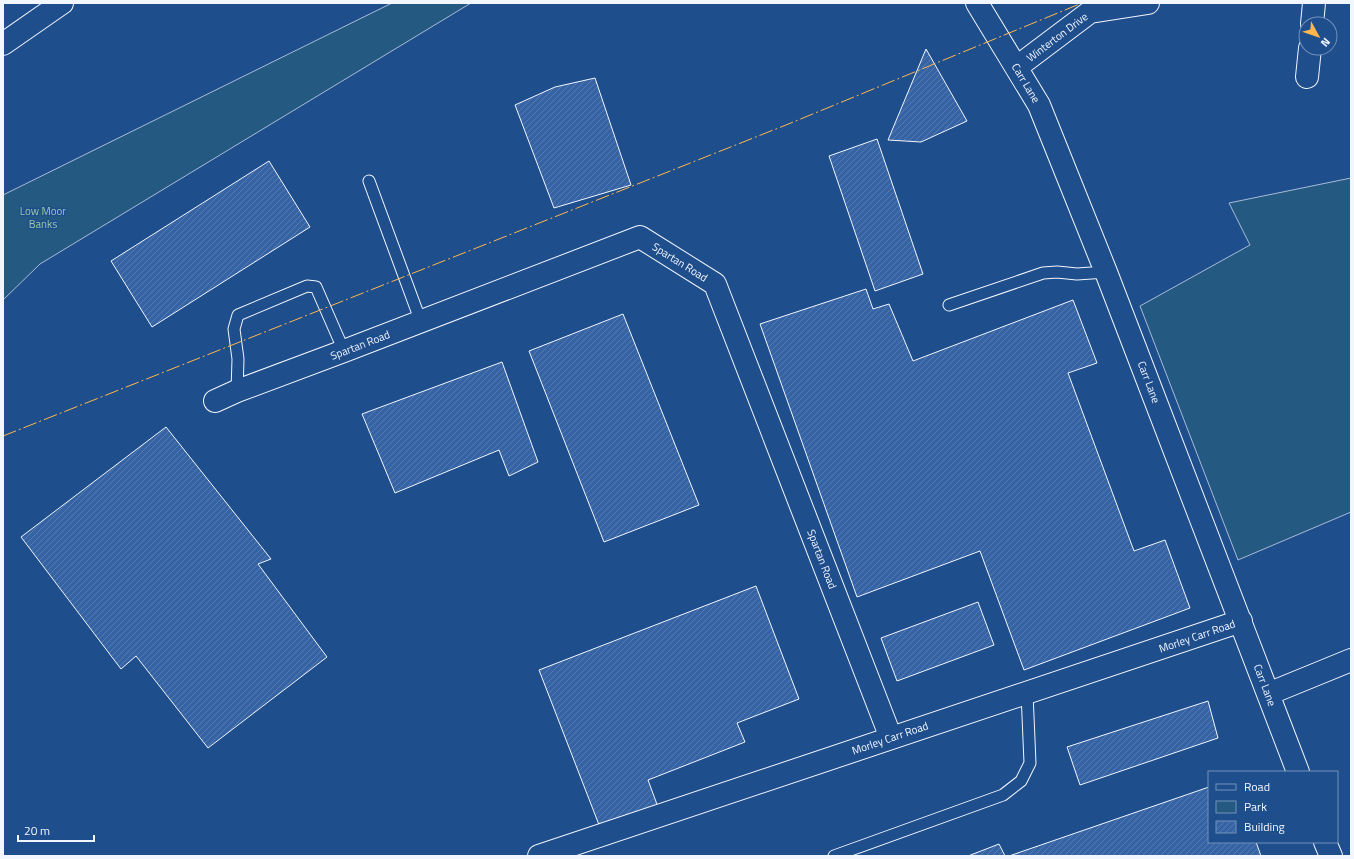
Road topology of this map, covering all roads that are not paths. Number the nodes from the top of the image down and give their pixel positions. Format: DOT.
graph roads {
  1 [pos="62,3"];
  2 [pos="977,3"];
  3 [pos="1148,3"];
  4 [pos="1314,3"];
  5 [pos="1313,16"];
  6 [pos="3,44"];
  7 [pos="1309,56"];
  8 [pos="1016,67"];
  9 [pos="1307,76"];
  10 [pos="370,181"];
  11 [pos="1106,272"];
  12 [pos="949,305"];
  13 [pos="421,322"];
  14 [pos="344,351"];
  15 [pos="237,391"];
  16 [pos="214,401"];
  17 [pos="1241,621"];
  18 [pos="1351,660"];
  19 [pos="1027,693"];
  20 [pos="1268,694"];
  21 [pos="891,738"];
  22 [pos="1298,771"];
  23 [pos="1325,843"];
  24 [pos="539,856"];
  25 [pos="834,856"];
  26 [pos="1331,856"];
  1 -- 6 [label="street"];
  2 -- 8 [label="street, Carr Lane"];
  3 -- 8 [label="street, Winterton Drive"];
  4 -- 5 [label="street"];
  7 -- 9 [label="street"];
  8 -- 11 [label="street, Carr Lane"];
  10 -- 13 [label="lane"];
  11 -- 12 [label="lane"];
  11 -- 17 [label="street, Carr Lane"];
  13 -- 14 [label="street, Spartan Road"];
  13 -- 21 [label="street, Spartan Road"];
  14 -- 15 [label="street, Spartan Road"];
  14 -- 15 [label="lane"];
  15 -- 16 [label="street, Spartan Road"];
  17 -- 19 [label="street, Morley Carr Road"];
  17 -- 20 [label="street, Carr Lane"];
  18 -- 20 [label="street"];
  19 -- 21 [label="street, Morley Carr Road"];
  19 -- 25 [label="lane"];
  20 -- 22 [label="street, Carr Lane"];
  21 -- 24 [label="street, Morley Carr Road"];
  23 -- 26 [label="street"];
}
